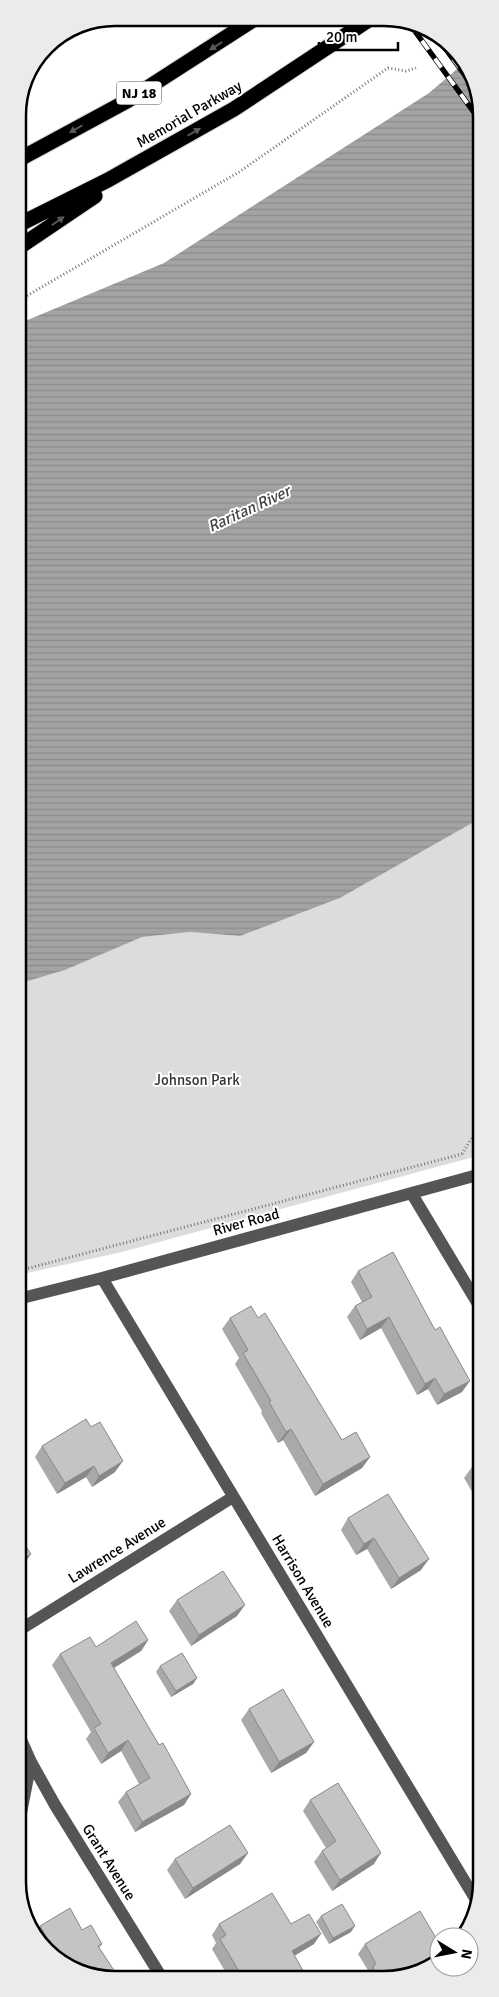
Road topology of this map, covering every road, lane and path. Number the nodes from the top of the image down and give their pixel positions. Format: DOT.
graph roads {
  1 [pos="244,26"];
  2 [pos="360,26"];
  3 [pos="416,68"];
  4 [pos="26,156"];
  5 [pos="152,156"];
  6 [pos="26,221"];
  7 [pos="26,243"];
  8 [pos="26,296"];
  9 [pos="473,1136"];
  10 [pos="473,1176"];
  11 [pos="412,1194"];
  12 [pos="26,1269"];
  13 [pos="102,1278"];
  14 [pos="26,1296"];
  15 [pos="473,1296"];
  16 [pos="233,1497"];
  17 [pos="26,1626"];
  18 [pos="26,1751"];
  19 [pos="31,1762"];
  20 [pos="26,1787"];
  21 [pos="472,1893"];
  22 [pos="158,1971"];
  1 -- 4 [label="highway, NJ 18, one-way"];
  5 -- 2 [label="highway, Memorial Parkway, one-way"];
  3 -- 8 [label="path"];
  5 -- 6 [label="highway, Memorial Parkway"];
  7 -- 5 [label="highway, one-way"];
  9 -- 12 [label="path"];
  10 -- 11 [label="street, River Road"];
  11 -- 13 [label="street, River Road"];
  11 -- 15 [label="street"];
  13 -- 14 [label="street, River Road"];
  13 -- 16 [label="street, Harrison Avenue"];
  16 -- 17 [label="street, Lawrence Avenue"];
  16 -- 21 [label="street, Harrison Avenue"];
  18 -- 19 [label="street"];
  19 -- 20 [label="street"];
  19 -- 22 [label="street, Grant Avenue"];
}
